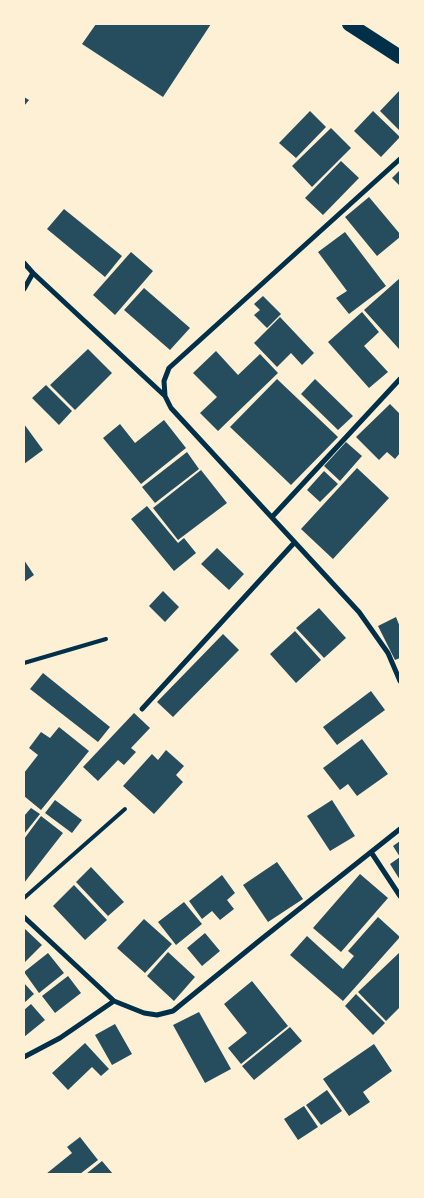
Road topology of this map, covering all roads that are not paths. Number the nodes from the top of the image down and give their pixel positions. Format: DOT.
graph roads {
  1 [pos="350,24"];
  2 [pos="400,57"];
  3 [pos="400,159"];
  4 [pos="24,263"];
  5 [pos="33,273"];
  6 [pos="24,289"];
  7 [pos="400,379"];
  8 [pos="165,396"];
  9 [pos="272,517"];
  10 [pos="294,543"];
  11 [pos="106,639"];
  12 [pos="24,664"];
  13 [pos="400,681"];
  14 [pos="142,709"];
  15 [pos="125,809"];
  16 [pos="400,829"];
  17 [pos="372,852"];
  18 [pos="400,896"];
  19 [pos="24,898"];
  20 [pos="24,916"];
  21 [pos="114,1001"];
  22 [pos="24,1057"];
  1 -- 2 [label="highway"];
  3 -- 8 [label="street"];
  4 -- 5 [label="street"];
  5 -- 6 [label="street"];
  5 -- 8 [label="street"];
  7 -- 9 [label="street"];
  8 -- 9 [label="street"];
  9 -- 10 [label="street"];
  10 -- 13 [label="street"];
  10 -- 14 [label="street"];
  11 -- 12 [label="lane"];
  15 -- 19 [label="lane"];
  16 -- 17 [label="street"];
  17 -- 18 [label="street"];
  17 -- 21 [label="street"];
  20 -- 21 [label="street"];
  21 -- 22 [label="street"];
}
